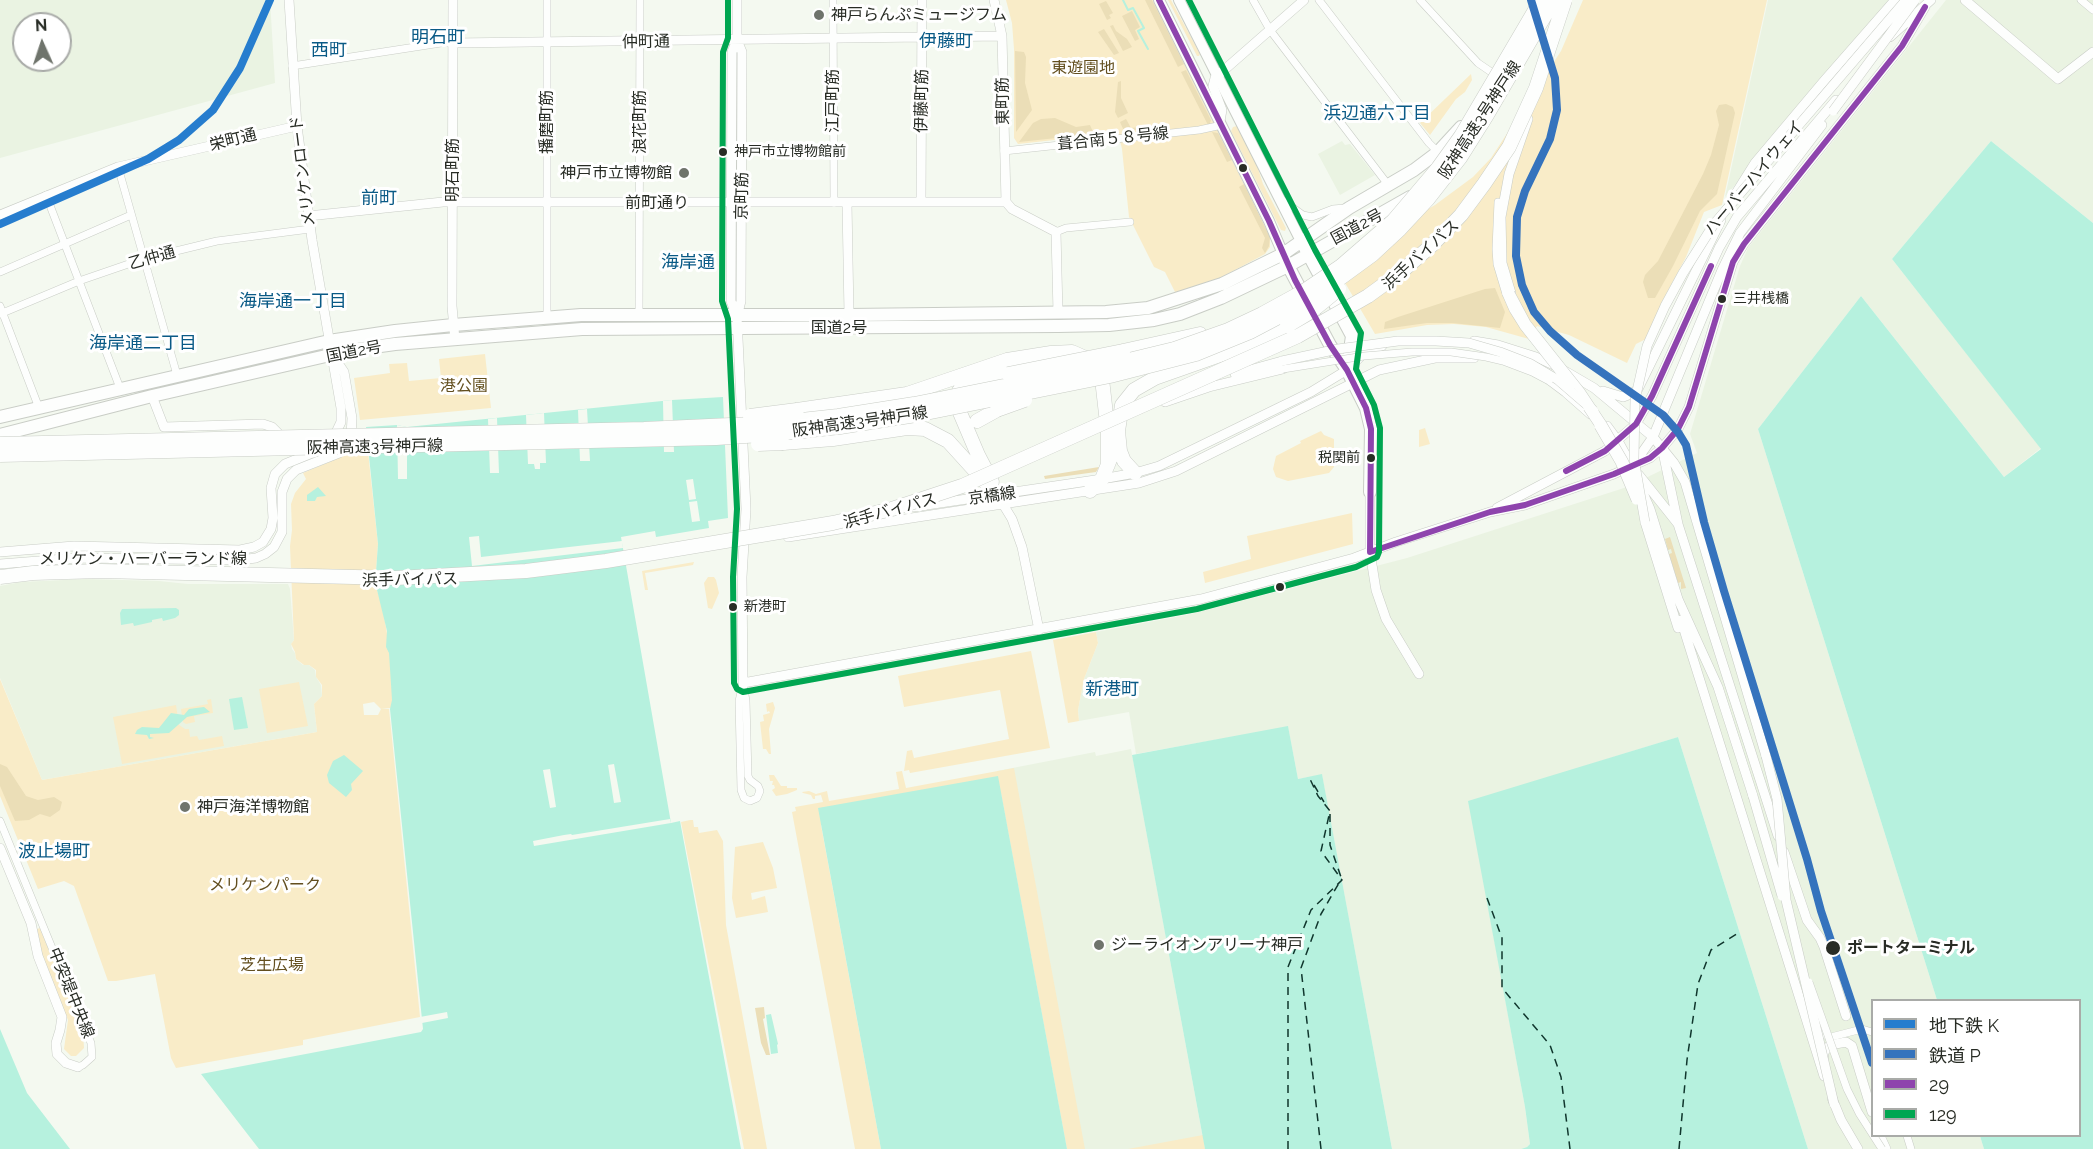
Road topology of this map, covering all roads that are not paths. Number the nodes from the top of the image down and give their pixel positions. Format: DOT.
graph roads {
  1 [pos="289,0"];
  2 [pos="453,0"];
  3 [pos="547,0"];
  4 [pos="640,0"];
  5 [pos="737,0"];
  6 [pos="833,0"];
  7 [pos="922,0"];
  8 [pos="994,0"];
  9 [pos="1159,0"];
  10 [pos="1179,0"];
  11 [pos="1252,0"];
  12 [pos="1304,0"];
  13 [pos="1319,0"];
  14 [pos="1420,0"];
  15 [pos="1536,0"];
  16 [pos="1541,0"];
  17 [pos="1556,0"];
  18 [pos="1565,0"];
  19 [pos="1574,0"];
  20 [pos="1895,0"];
  21 [pos="1906,0"];
  22 [pos="1914,0"];
  23 [pos="1965,0"];
  24 [pos="2081,0"];
  25 [pos="1928,4"];
  26 [pos="2093,10"];
  27 [pos="1270,30"];
  28 [pos="1002,36"];
  29 [pos="922,38"];
  30 [pos="833,39"];
  31 [pos="737,40"];
  32 [pos="548,42"];
  33 [pos="639,42"];
  34 [pos="453,43"];
  35 [pos="2093,52"];
  36 [pos="292,66"];
  37 [pos="1493,73"];
  38 [pos="1219,79"];
  39 [pos="1510,84"];
  40 [pos="1526,118"];
  41 [pos="1221,123"];
  42 [pos="297,126"];
  43 [pos="1004,151"];
  44 [pos="1438,152"];
  45 [pos="118,166"];
  46 [pos="1389,186"];
  47 [pos="46,195"];
  48 [pos="1280,199"];
  49 [pos="731,202"];
  50 [pos="742,202"];
  51 [pos="921,202"];
  52 [pos="1006,202"];
  53 [pos="1498,202"];
  54 [pos="453,203"];
  55 [pos="547,203"];
  56 [pos="640,203"];
  57 [pos="834,203"];
  58 [pos="848,203"];
  59 [pos="1349,208"];
  60 [pos="0,215"];
  61 [pos="131,215"];
  62 [pos="308,216"];
  63 [pos="1130,222"];
  64 [pos="310,229"];
  65 [pos="1056,232"];
  66 [pos="1301,241"];
  67 [pos="64,243"];
  68 [pos="1282,254"];
  69 [pos="1307,254"];
  70 [pos="1372,255"];
  71 [pos="143,259"];
  72 [pos="1288,266"];
  73 [pos="0,272"];
  74 [pos="79,281"];
  75 [pos="1511,293"];
  76 [pos="1279,305"];
  77 [pos="1,311"];
  78 [pos="1058,313"];
  79 [pos="639,315"];
  80 [pos="849,315"];
  81 [pos="547,316"];
  82 [pos="738,323"];
  83 [pos="453,325"];
  84 [pos="455,339"];
  85 [pos="329,341"];
  86 [pos="333,355"];
  87 [pos="1007,367"];
  88 [pos="1283,369"];
  89 [pos="1347,370"];
  90 [pos="177,375"];
  91 [pos="1110,376"];
  92 [pos="1354,383"];
  93 [pos="120,388"];
  94 [pos="1594,388"];
  95 [pos="1172,393"];
  96 [pos="152,396"];
  97 [pos="39,408"];
  98 [pos="1141,411"];
  99 [pos="1594,411"];
  100 [pos="0,417"];
  101 [pos="977,421"];
  102 [pos="1636,424"];
  103 [pos="1599,426"];
  104 [pos="1113,432"];
  105 [pos="644,434"];
  106 [pos="0,435"];
  107 [pos="1653,437"];
  108 [pos="1618,441"];
  109 [pos="0,444"];
  110 [pos="1114,447"];
  111 [pos="1662,448"];
  112 [pos="0,455"];
  113 [pos="301,457"];
  114 [pos="1124,461"];
  115 [pos="1108,465"];
  116 [pos="1632,467"];
  117 [pos="1135,473"];
  118 [pos="1101,479"];
  119 [pos="1090,491"];
  120 [pos="1370,492"];
  121 [pos="1000,500"];
  122 [pos="1490,512"];
  123 [pos="1647,521"];
  124 [pos="1678,524"];
  125 [pos="744,531"];
  126 [pos="743,544"];
  127 [pos="59,547"];
  128 [pos="222,549"];
  129 [pos="0,552"];
  130 [pos="1370,552"];
  131 [pos="59,558"];
  132 [pos="221,560"];
  133 [pos="0,564"];
  134 [pos="0,578"];
  135 [pos="1039,630"];
  136 [pos="1419,674"];
  137 [pos="743,683"];
  138 [pos="0,821"];
  139 [pos="0,848"];
  140 [pos="1794,938"];
  141 [pos="1846,1016"];
  142 [pos="1815,1026"];
  143 [pos="1871,1032"];
  144 [pos="1823,1061"];
  145 [pos="78,1067"];
  146 [pos="1833,1105"];
  147 [pos="1871,1109"];
  148 [pos="1871,1130"];
  149 [pos="1857,1149"];
  1 -- 36 [label="street, メリケンロード"];
  2 -- 34 [label="street, 明石町筋"];
  3 -- 32 [label="street, 播磨町筋"];
  4 -- 33 [label="street, 浪花町筋"];
  5 -- 31 [label="street, 京町筋"];
  6 -- 30 [label="street, 江戸町筋"];
  7 -- 29 [label="street, 伊藤町筋"];
  8 -- 28 [label="street, 東町筋"];
  9 -- 41 [label="main road"];
  10 -- 38 [label="main road"];
  11 -- 27 [label="street"];
  12 -- 27 [label="street"];
  13 -- 44 [label="street"];
  14 -- 37 [label="street"];
  15 -- 37 [label="highway, 国道2号"];
  16 -- 76 [label="highway, 阪神高速3号神戸線, bridge"];
  17 -- 39 [label="highway, 国道2号"];
  17 -- 70 [label="highway, 阪神高速3号神戸線, bridge"];
  18 -- 40 [label="highway, 浜手バイパス, bridge"];
  19 -- 40 [label="highway, 浜手バイパス, bridge"];
  20 -- 94 [label="street, bridge"];
  21 -- 123 [label="street, ハーバーハイウェイ, bridge"];
  22 -- 107 [label="street, bridge"];
  22 -- 123 [label="street, ハーバーハイウェイ, bridge"];
  23 -- 35 [label="street"];
  24 -- 26 [label="street"];
  25 -- 102 [label="street"];
  25 -- 111 [label="street"];
  27 -- 38 [label="street"];
  27 -- 46 [label="street"];
  28 -- 29 [label="street, 仲町通"];
  28 -- 43 [label="street, 東町筋"];
  29 -- 30 [label="street, 仲町通"];
  29 -- 51 [label="street, 伊藤町筋"];
  30 -- 31 [label="street, 仲町通"];
  30 -- 57 [label="street, 江戸町筋"];
  31 -- 33 [label="street, 仲町通"];
  31 -- 49 [label="street, 京町筋"];
  31 -- 50 [label="street, 京町筋"];
  32 -- 33 [label="street, 仲町通"];
  32 -- 34 [label="street, 仲町通"];
  32 -- 55 [label="street, 播磨町筋"];
  33 -- 56 [label="street, 浪花町筋"];
  34 -- 36 [label="street, 仲町通"];
  34 -- 54 [label="street, 明石町筋"];
  36 -- 42 [label="street, メリケンロード"];
  37 -- 39 [label="street"];
  37 -- 44 [label="highway, 国道2号"];
  38 -- 41 [label="main road"];
  38 -- 48 [label="main road"];
  39 -- 69 [label="highway, 国道2号"];
  40 -- 53 [label="street, bridge"];
  40 -- 75 [label="street"];
  40 -- 95 [label="highway, 浜手バイパス, bridge"];
  40 -- 98 [label="highway, 浜手バイパス, bridge"];
  41 -- 43 [label="street, 葺合南５８号線"];
  41 -- 68 [label="main road"];
  42 -- 45 [label="street, 栄町通"];
  42 -- 62 [label="street, メリケンロード"];
  43 -- 52 [label="street, 東町筋"];
  44 -- 46 [label="highway, 国道2号"];
  45 -- 47 [label="street, 栄町通"];
  45 -- 61 [label="street"];
  46 -- 59 [label="highway, 国道2号"];
  47 -- 60 [label="street, 栄町通"];
  47 -- 67 [label="street"];
  48 -- 59 [label="street"];
  48 -- 66 [label="main road"];
  49 -- 50 [label="street, 前町通り"];
  49 -- 56 [label="street, 前町通り"];
  49 -- 82 [label="street, 京町筋"];
  50 -- 57 [label="street, 前町通り"];
  50 -- 82 [label="street, 京町筋"];
  51 -- 52 [label="street, 前町通り"];
  51 -- 58 [label="street, 前町通り"];
  52 -- 65 [label="street"];
  53 -- 103 [label="street, bridge"];
  54 -- 55 [label="street, 前町通り"];
  54 -- 62 [label="street, 前町通り"];
  54 -- 83 [label="street, 明石町筋"];
  55 -- 56 [label="street, 前町通り"];
  55 -- 81 [label="street, 播磨町筋"];
  56 -- 79 [label="street, 浪花町筋"];
  57 -- 58 [label="street, 前町通り"];
  58 -- 80 [label="street"];
  59 -- 66 [label="highway, 国道2号"];
  61 -- 67 [label="street"];
  61 -- 71 [label="street"];
  62 -- 64 [label="street, メリケンロード"];
  63 -- 65 [label="street"];
  64 -- 71 [label="street, 乙仲通"];
  64 -- 85 [label="street, メリケンロード"];
  65 -- 78 [label="street"];
  66 -- 68 [label="highway, 国道2号"];
  66 -- 69 [label="highway"];
  67 -- 73 [label="street"];
  67 -- 74 [label="street"];
  68 -- 72 [label="highway"];
  68 -- 78 [label="highway, 国道2号"];
  69 -- 72 [label="highway, 国道2号"];
  69 -- 89 [label="highway"];
  70 -- 91 [label="highway, 阪神高速3号神戸線, bridge"];
  70 -- 104 [label="highway, bridge"];
  71 -- 74 [label="street, 乙仲通"];
  71 -- 90 [label="street"];
  72 -- 82 [label="highway, 国道2号"];
  72 -- 89 [label="highway"];
  74 -- 77 [label="street, 乙仲通"];
  74 -- 93 [label="street"];
  75 -- 99 [label="street, bridge"];
  76 -- 87 [label="highway, bridge"];
  76 -- 105 [label="highway, 阪神高速3号神戸線, bridge"];
  77 -- 97 [label="street"];
  78 -- 80 [label="highway, 国道2号"];
  79 -- 81 [label="highway, 国道2号"];
  79 -- 82 [label="highway, 国道2号"];
  80 -- 82 [label="highway, 国道2号"];
  81 -- 83 [label="highway, 国道2号"];
  82 -- 84 [label="highway, 国道2号"];
  82 -- 125 [label="street"];
  83 -- 84 [label="street, 明石町筋"];
  83 -- 85 [label="highway, 国道2号"];
  84 -- 86 [label="highway, 国道2号"];
  85 -- 86 [label="street, メリケンロード"];
  85 -- 90 [label="highway, 国道2号"];
  86 -- 96 [label="highway, 国道2号"];
  86 -- 113 [label="street, メリケン・ハーバーランド線"];
  86 -- 132 [label="street, メリケン・ハーバーランド線"];
  87 -- 104 [label="highway"];
  87 -- 105 [label="highway, bridge"];
  87 -- 121 [label="highway"];
  88 -- 98 [label="street"];
  88 -- 103 [label="street, bridge"];
  89 -- 92 [label="highway"];
  89 -- 94 [label="street, 京橋線"];
  89 -- 117 [label="street, 京橋線"];
  90 -- 93 [label="highway, 国道2号"];
  91 -- 101 [label="highway, bridge"];
  91 -- 105 [label="highway, 阪神高速3号神戸線, bridge"];
  92 -- 108 [label="street, 京橋線"];
  92 -- 119 [label="street, 京橋線"];
  92 -- 120 [label="highway"];
  93 -- 97 [label="highway, 国道2号"];
  94 -- 102 [label="street"];
  95 -- 99 [label="street, bridge"];
  95 -- 134 [label="highway, 浜手バイパス, bridge"];
  96 -- 106 [label="highway, 国道2号"];
  96 -- 113 [label="street"];
  97 -- 100 [label="highway, 国道2号"];
  98 -- 134 [label="highway, 浜手バイパス, bridge"];
  99 -- 123 [label="street, bridge"];
  102 -- 107 [label="street"];
  102 -- 108 [label="street"];
  103 -- 123 [label="street, bridge"];
  104 -- 110 [label="highway"];
  104 -- 114 [label="highway"];
  104 -- 115 [label="highway"];
  105 -- 109 [label="highway, 阪神高速3号神戸線, bridge"];
  105 -- 112 [label="highway, 阪神高速3号神戸線, bridge"];
  105 -- 121 [label="highway, bridge"];
  107 -- 111 [label="street"];
  107 -- 116 [label="street"];
  108 -- 116 [label="street, 京橋線"];
  108 -- 122 [label="street"];
  110 -- 114 [label="highway"];
  110 -- 115 [label="highway"];
  111 -- 116 [label="street"];
  111 -- 124 [label="street"];
  111 -- 142 [label="street, bridge"];
  113 -- 128 [label="street, メリケン・ハーバーランド線"];
  114 -- 117 [label="highway"];
  115 -- 118 [label="highway"];
  116 -- 122 [label="street"];
  116 -- 124 [label="street"];
  116 -- 140 [label="street, bridge"];
  117 -- 118 [label="street, 京橋線"];
  118 -- 119 [label="highway"];
  118 -- 121 [label="street, 京橋線"];
  119 -- 121 [label="street, 京橋線"];
  120 -- 130 [label="street"];
  121 -- 125 [label="street, 京橋線"];
  121 -- 126 [label="street, 京橋線"];
  121 -- 135 [label="street"];
  122 -- 130 [label="street"];
  123 -- 146 [label="street, bridge"];
  124 -- 141 [label="street"];
  125 -- 126 [label="street"];
  126 -- 137 [label="street"];
  127 -- 128 [label="street, メリケン・ハーバーランド線"];
  127 -- 129 [label="street, メリケン・ハーバーランド線"];
  127 -- 131 [label="street"];
  128 -- 132 [label="street"];
  130 -- 135 [label="street"];
  130 -- 136 [label="street"];
  131 -- 132 [label="street, メリケン・ハーバーランド線"];
  131 -- 133 [label="street, メリケン・ハーバーランド線"];
  135 -- 137 [label="street"];
  137 -- 137 [label="street"];
  138 -- 145 [label="street, 中突堤中央線"];
  139 -- 145 [label="street, 中突堤中央線"];
  140 -- 146 [label="street, bridge"];
  140 -- 148 [label="street, bridge"];
  142 -- 143 [label="street, bridge"];
  142 -- 144 [label="street, bridge"];
  144 -- 146 [label="street, bridge"];
  144 -- 147 [label="street, bridge"];
  146 -- 149 [label="street"];
}
